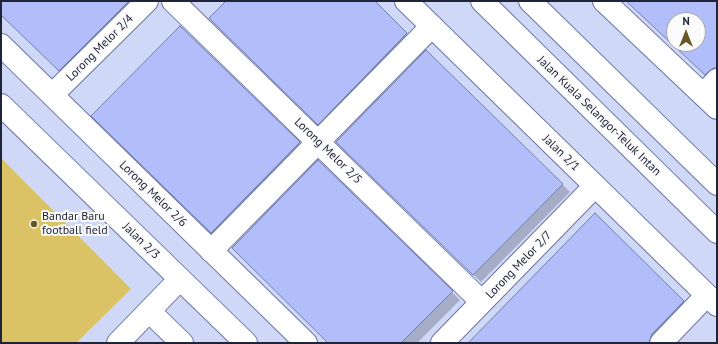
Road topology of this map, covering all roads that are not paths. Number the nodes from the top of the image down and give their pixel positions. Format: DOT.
graph roads {
  1 [pos="147,1"];
  2 [pos="173,1"];
  3 [pos="406,1"];
  4 [pos="482,1"];
  5 [pos="530,1"];
  6 [pos="604,1"];
  7 [pos="432,26"];
  8 [pos="1,45"];
  9 [pos="712,94"];
  10 [pos="52,95"];
  11 [pos="1,106"];
  12 [pos="318,142"];
  13 [pos="717,184"];
  14 [pos="595,186"];
  15 [pos="717,232"];
  16 [pos="211,251"];
  17 [pos="180,279"];
  18 [pos="712,300"];
  19 [pos="482,302"];
  20 [pos="149,311"];
  21 [pos="118,343"];
  22 [pos="182,343"];
  23 [pos="246,343"];
  24 [pos="306,343"];
  25 [pos="442,343"];
  26 [pos="661,343"];
  1 -- 10 [label="main road, Lorong Melor 2/4"];
  2 -- 12 [label="main road, Lorong Melor 2/5"];
  3 -- 7 [label="main road, Jalan 2/1"];
  4 -- 15 [label="main road, Jalan Kuala Selangor-Teluk Intan"];
  5 -- 13 [label="main road"];
  6 -- 9 [label="main road"];
  7 -- 12 [label="main road"];
  7 -- 14 [label="main road, Jalan 2/1"];
  8 -- 10 [label="main road, Lorong Melor 2/6"];
  10 -- 16 [label="main road, Lorong Melor 2/6"];
  11 -- 17 [label="main road, Jalan 2/3"];
  12 -- 16 [label="main road"];
  12 -- 19 [label="main road, Lorong Melor 2/5"];
  14 -- 18 [label="main road, Jalan 2/1"];
  14 -- 19 [label="main road, Lorong Melor 2/7"];
  16 -- 24 [label="main road, Lorong Melor 2/6"];
  17 -- 20 [label="main road"];
  17 -- 23 [label="main road, Jalan 2/3"];
  18 -- 26 [label="main road"];
  19 -- 25 [label="main road, Lorong Melor 2/7"];
  20 -- 21 [label="main road"];
  20 -- 22 [label="main road"];
}
